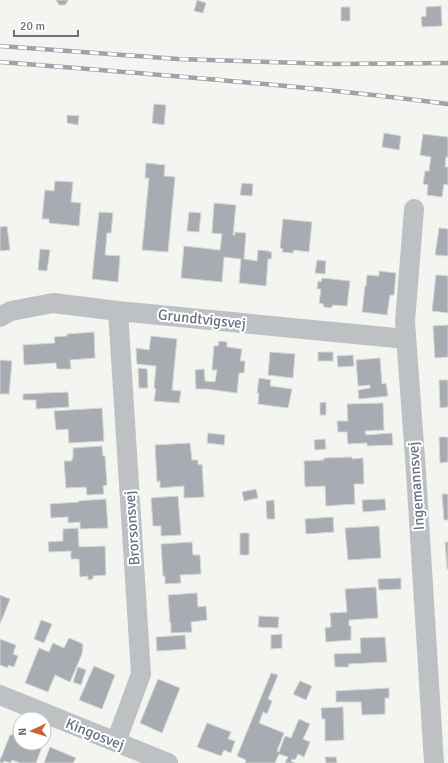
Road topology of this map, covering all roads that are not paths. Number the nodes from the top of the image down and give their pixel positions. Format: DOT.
graph roads {
  1 [pos="414,209"];
  2 [pos="118,311"];
  3 [pos="0,317"];
  4 [pos="406,339"];
  5 [pos="0,695"];
  6 [pos="116,742"];
  7 [pos="168,763"];
  8 [pos="434,763"];
  1 -- 4 [label="street, Ingemannsvej"];
  2 -- 3 [label="street, Grundtvigsvej"];
  2 -- 4 [label="street, Grundtvigsvej"];
  2 -- 6 [label="street, Brorsonsvej"];
  4 -- 8 [label="street, Ingemannsvej"];
  5 -- 6 [label="street, Kingosvej"];
  6 -- 7 [label="street, Kingosvej"];
}
